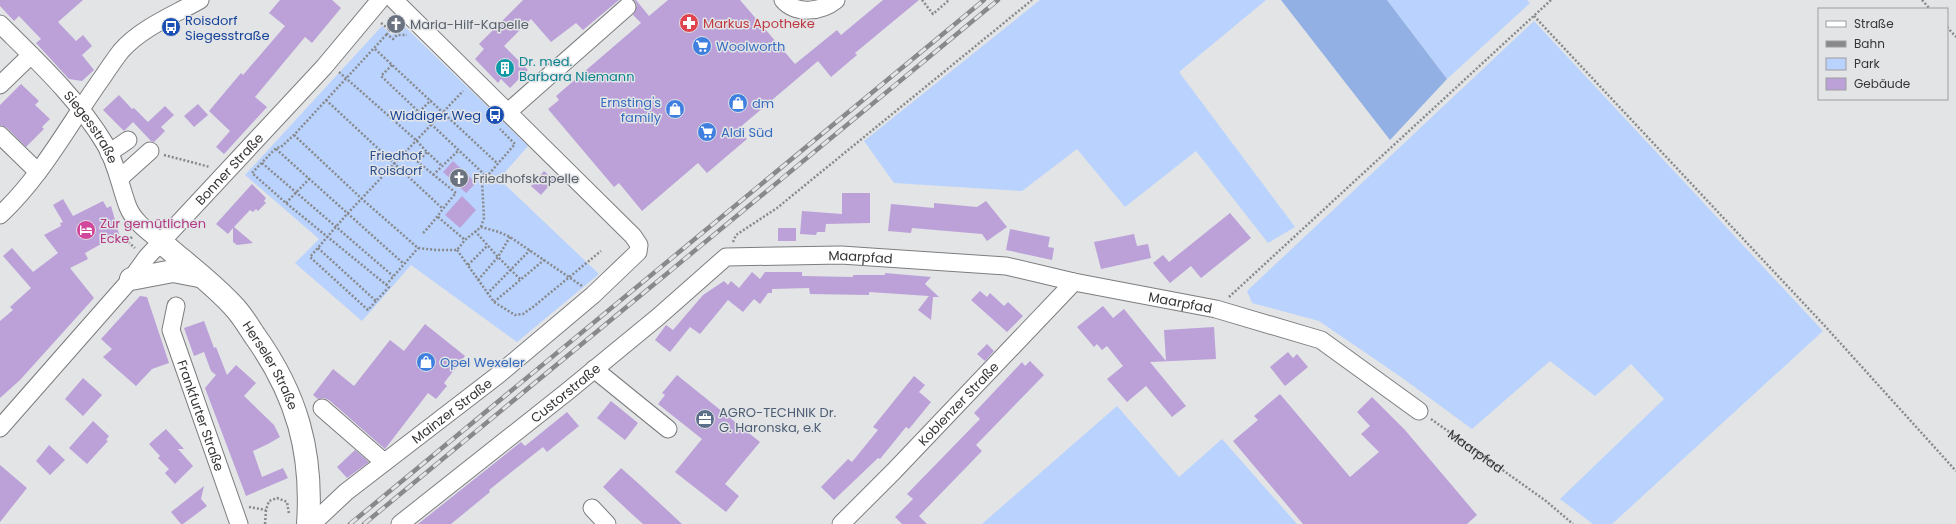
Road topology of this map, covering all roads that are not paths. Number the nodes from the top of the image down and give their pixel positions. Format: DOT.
graph roads {
  1 [pos="200,0"];
  2 [pos="380,0"];
  3 [pos="394,0"];
  4 [pos="783,0"];
  5 [pos="836,0"];
  6 [pos="627,7"];
  7 [pos="0,24"];
  8 [pos="31,55"];
  9 [pos="0,85"];
  10 [pos="79,109"];
  11 [pos="508,112"];
  12 [pos="0,135"];
  13 [pos="128,140"];
  14 [pos="150,151"];
  15 [pos="109,153"];
  16 [pos="38,172"];
  17 [pos="120,178"];
  18 [pos="0,215"];
  19 [pos="161,242"];
  20 [pos="726,257"];
  21 [pos="199,276"];
  22 [pos="130,279"];
  23 [pos="1074,282"];
  24 [pos="176,306"];
  25 [pos="594,369"];
  26 [pos="322,408"];
  27 [pos="1419,411"];
  28 [pos="0,428"];
  29 [pos="668,429"];
  30 [pos="384,462"];
  31 [pos="592,508"];
  32 [pos="299,520"];
  33 [pos="239,524"];
  34 [pos="312,524"];
  35 [pos="400,524"];
  36 [pos="607,524"];
  37 [pos="841,524"];
  1 -- 10 [label="street"];
  2 -- 19 [label="street, Bonner Straße"];
  3 -- 11 [label="street"];
  4 -- 5 [label="street"];
  6 -- 11 [label="street"];
  7 -- 8 [label="street, Siegesstraße"];
  8 -- 9 [label="street"];
  8 -- 10 [label="street, Siegesstraße"];
  10 -- 15 [label="street, Siegesstraße"];
  10 -- 16 [label="street"];
  11 -- 30 [label="street, Mainzer Straße"];
  12 -- 16 [label="street"];
  13 -- 15 [label="street"];
  14 -- 17 [label="street"];
  15 -- 17 [label="street, Siegesstraße"];
  16 -- 18 [label="street"];
  17 -- 19 [label="street, Siegesstraße"];
  19 -- 21 [label="main road, Herseler Straße"];
  19 -- 22 [label="street, Bonner Straße"];
  20 -- 23 [label="street, Maarpfad"];
  20 -- 25 [label="street, Custorstraße"];
  21 -- 22 [label="main road"];
  21 -- 32 [label="main road, Herseler Straße"];
  22 -- 28 [label="street, Bonner Straße"];
  23 -- 27 [label="street, Maarpfad"];
  23 -- 37 [label="street, Koblenzer Straße"];
  24 -- 33 [label="street, Frankfurter Straße"];
  25 -- 29 [label="street"];
  25 -- 35 [label="street, Custorstraße"];
  26 -- 30 [label="street"];
  30 -- 34 [label="street, Mainzer Straße"];
  31 -- 36 [label="street"];
}
